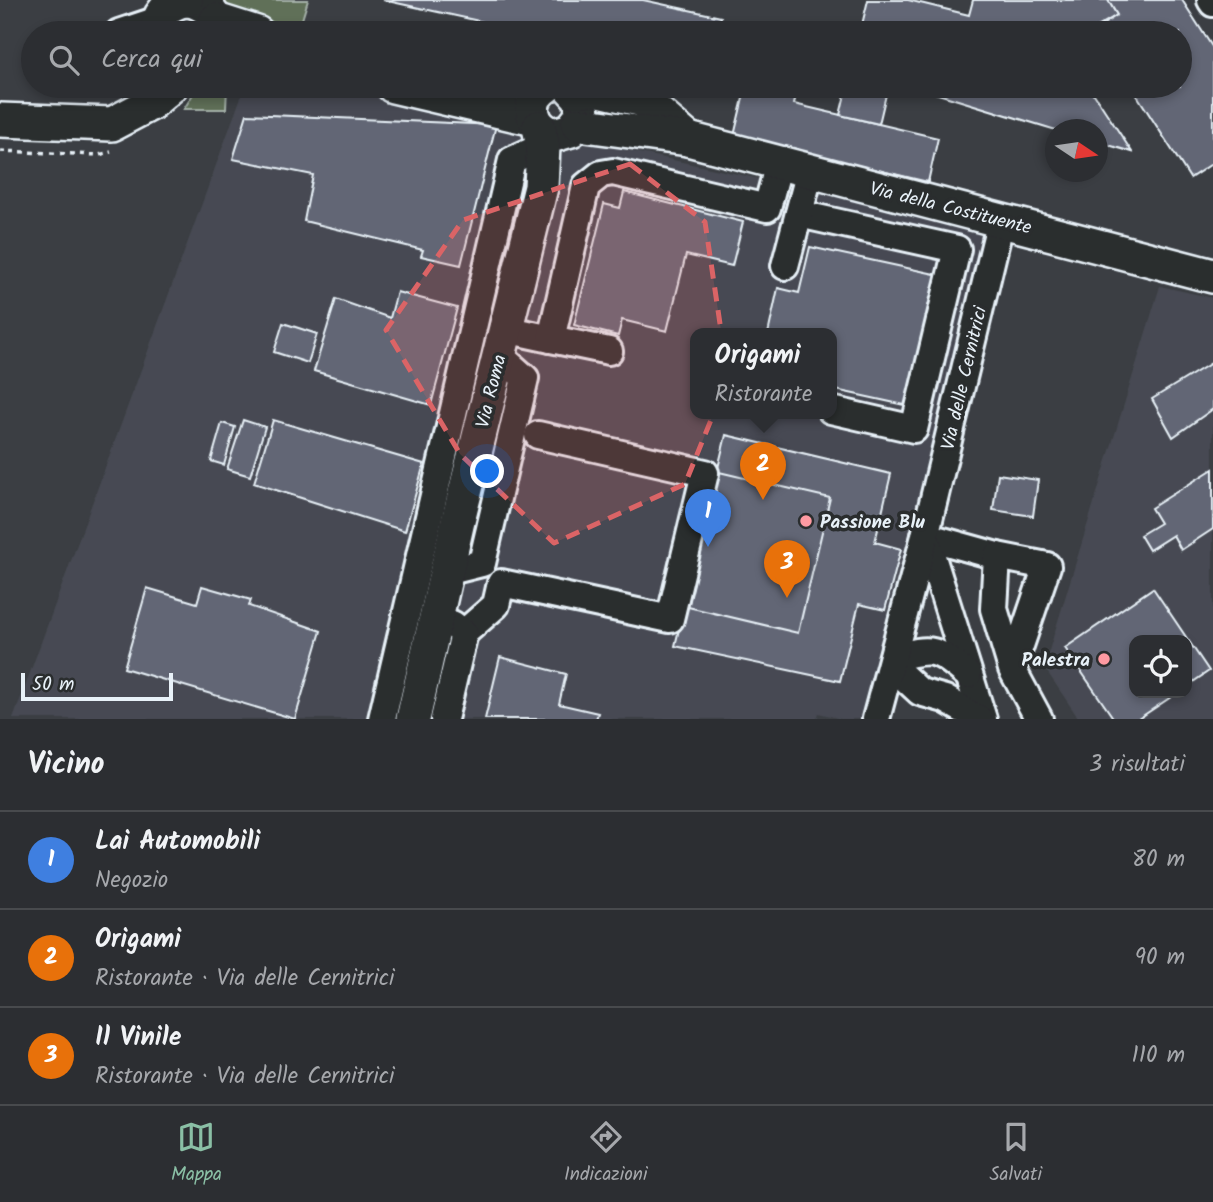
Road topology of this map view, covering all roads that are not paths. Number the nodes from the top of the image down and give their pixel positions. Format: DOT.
graph roads {
  1 [pos="189,12"];
  2 [pos="159,21"];
  3 [pos="218,21"];
  4 [pos="157,98"];
  5 [pos="481,98"];
  6 [pos="141,99"];
  7 [pos="554,108"];
  8 [pos="0,120"];
  9 [pos="794,167"];
  10 [pos="799,214"];
  11 [pos="1001,219"];
  12 [pos="785,266"];
  13 [pos="484,276"];
  14 [pos="1213,276"];
  15 [pos="517,284"];
  16 [pos="551,339"];
  17 [pos="502,342"];
  18 [pos="609,351"];
  19 [pos="837,411"];
  20 [pos="470,430"];
  21 [pos="526,432"];
  22 [pos="925,536"];
  23 [pos="441,554"];
  24 [pos="996,556"];
  25 [pos="437,612"];
  26 [pos="464,634"];
  27 [pos="412,659"];
  28 [pos="893,662"];
  29 [pos="1012,669"];
  30 [pos="968,675"];
  31 [pos="879,710"];
  32 [pos="382,719"];
  33 [pos="413,719"];
  34 [pos="444,719"];
  35 [pos="981,719"];
  36 [pos="1039,719"];
  1 -- 2 [label="street"];
  1 -- 3 [label="main road"];
  4 -- 6 [label="main road"];
  5 -- 7 [label="main road, Via della Costituente"];
  6 -- 8 [label="main road"];
  7 -- 9 [label="main road, Via della Costituente"];
  7 -- 13 [label="street"];
  7 -- 15 [label="main road, Via Roma"];
  9 -- 10 [label="street"];
  9 -- 11 [label="main road, Via della Costituente"];
  9 -- 16 [label="street"];
  10 -- 12 [label="street"];
  10 -- 19 [label="street"];
  11 -- 14 [label="main road, Via della Costituente"];
  11 -- 22 [label="street, Via delle Cernitrici"];
  13 -- 15 [label="street"];
  13 -- 20 [label="street"];
  15 -- 17 [label="main road, Via Roma"];
  16 -- 17 [label="street"];
  16 -- 18 [label="street"];
  17 -- 20 [label="main road, Via Roma"];
  17 -- 21 [label="street"];
  20 -- 21 [label="street"];
  20 -- 23 [label="main road, Via Roma"];
  21 -- 23 [label="street"];
  21 -- 26 [label="street"];
  22 -- 24 [label="street"];
  22 -- 28 [label="street, Via delle Cernitrici"];
  22 -- 30 [label="street"];
  23 -- 25 [label="main road, Via Roma"];
  23 -- 27 [label="street"];
  24 -- 29 [label="street"];
  24 -- 29 [label="street"];
  25 -- 26 [label="street"];
  25 -- 27 [label="main road, Via Roma"];
  26 -- 34 [label="street"];
  27 -- 32 [label="street"];
  27 -- 33 [label="main road, Via Roma"];
  28 -- 30 [label="street"];
  28 -- 31 [label="street, Via delle Cernitrici"];
  28 -- 35 [label="street"];
  29 -- 36 [label="street"];
  30 -- 35 [label="street"];
}
